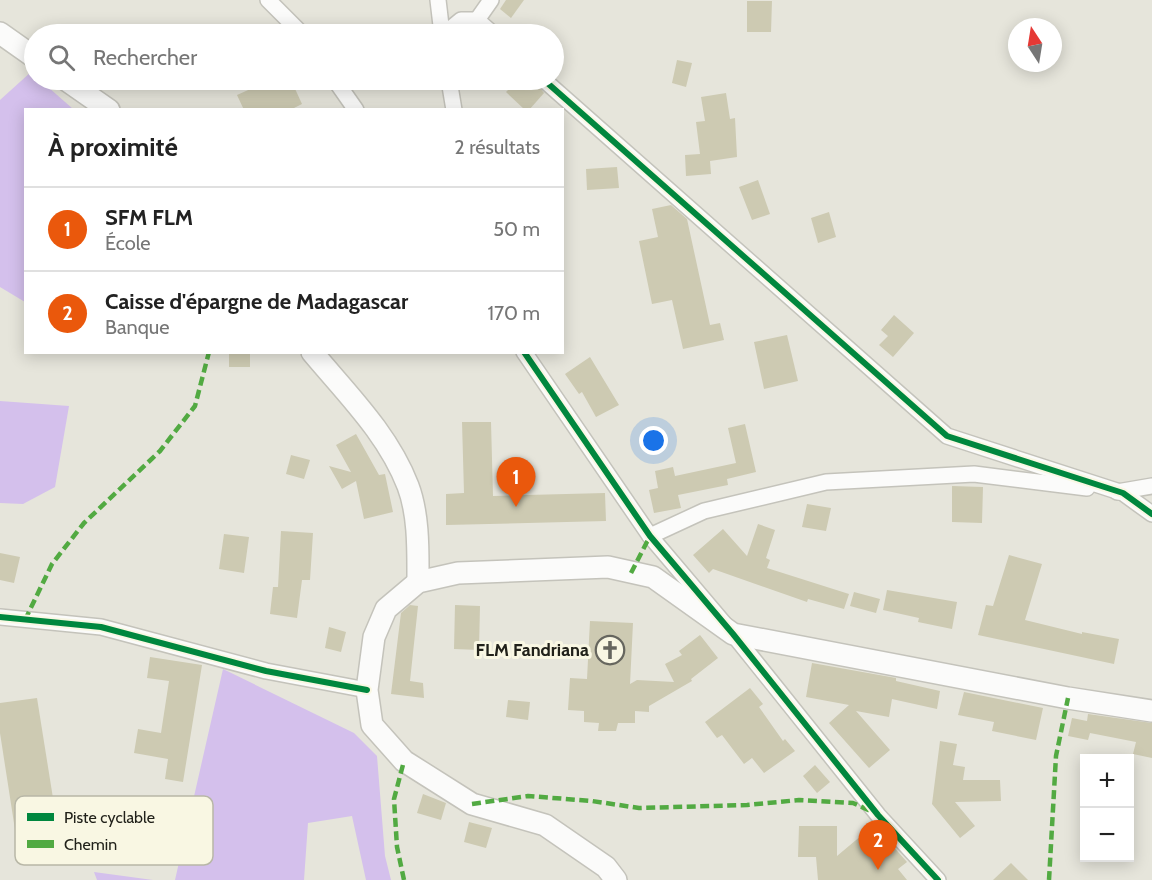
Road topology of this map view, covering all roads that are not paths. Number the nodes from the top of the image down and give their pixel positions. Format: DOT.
graph roads {
  1 [pos="268,0"];
  2 [pos="438,0"];
  3 [pos="491,0"];
  4 [pos="477,20"];
  5 [pos="292,24"];
  6 [pos="442,24"];
  7 [pos="456,24"];
  8 [pos="482,24"];
  9 [pos="0,33"];
  10 [pos="24,50"];
  11 [pos="80,90"];
  12 [pos="342,90"];
  13 [pos="451,90"];
  14 [pos="555,90"];
  15 [pos="106,108"];
  16 [pos="355,108"];
  17 [pos="454,108"];
  18 [pos="314,354"];
  19 [pos="525,354"];
  20 [pos="1152,486"];
  21 [pos="1123,493"];
  22 [pos="1152,514"];
  23 [pos="650,536"];
  24 [pos="417,582"];
  25 [pos="0,617"];
  26 [pos="733,634"];
  27 [pos="367,690"];
  28 [pos="1152,711"];
  29 [pos="616,880"];
  30 [pos="938,880"];
  1 -- 5 [label="street"];
  2 -- 6 [label="street"];
  3 -- 4 [label="street"];
  4 -- 7 [label="street"];
  4 -- 8 [label="street"];
  9 -- 10 [label="main road"];
  11 -- 15 [label="main road"];
  12 -- 16 [label="street"];
  13 -- 17 [label="street"];
  14 -- 21 [label="street"];
  18 -- 24 [label="main road"];
  19 -- 23 [label="street"];
  20 -- 21 [label="street"];
  21 -- 22 [label="street"];
  21 -- 23 [label="street"];
  23 -- 26 [label="street"];
  24 -- 26 [label="main road"];
  24 -- 27 [label="main road"];
  25 -- 27 [label="street"];
  26 -- 28 [label="main road"];
  26 -- 30 [label="street"];
  27 -- 29 [label="main road"];
}
